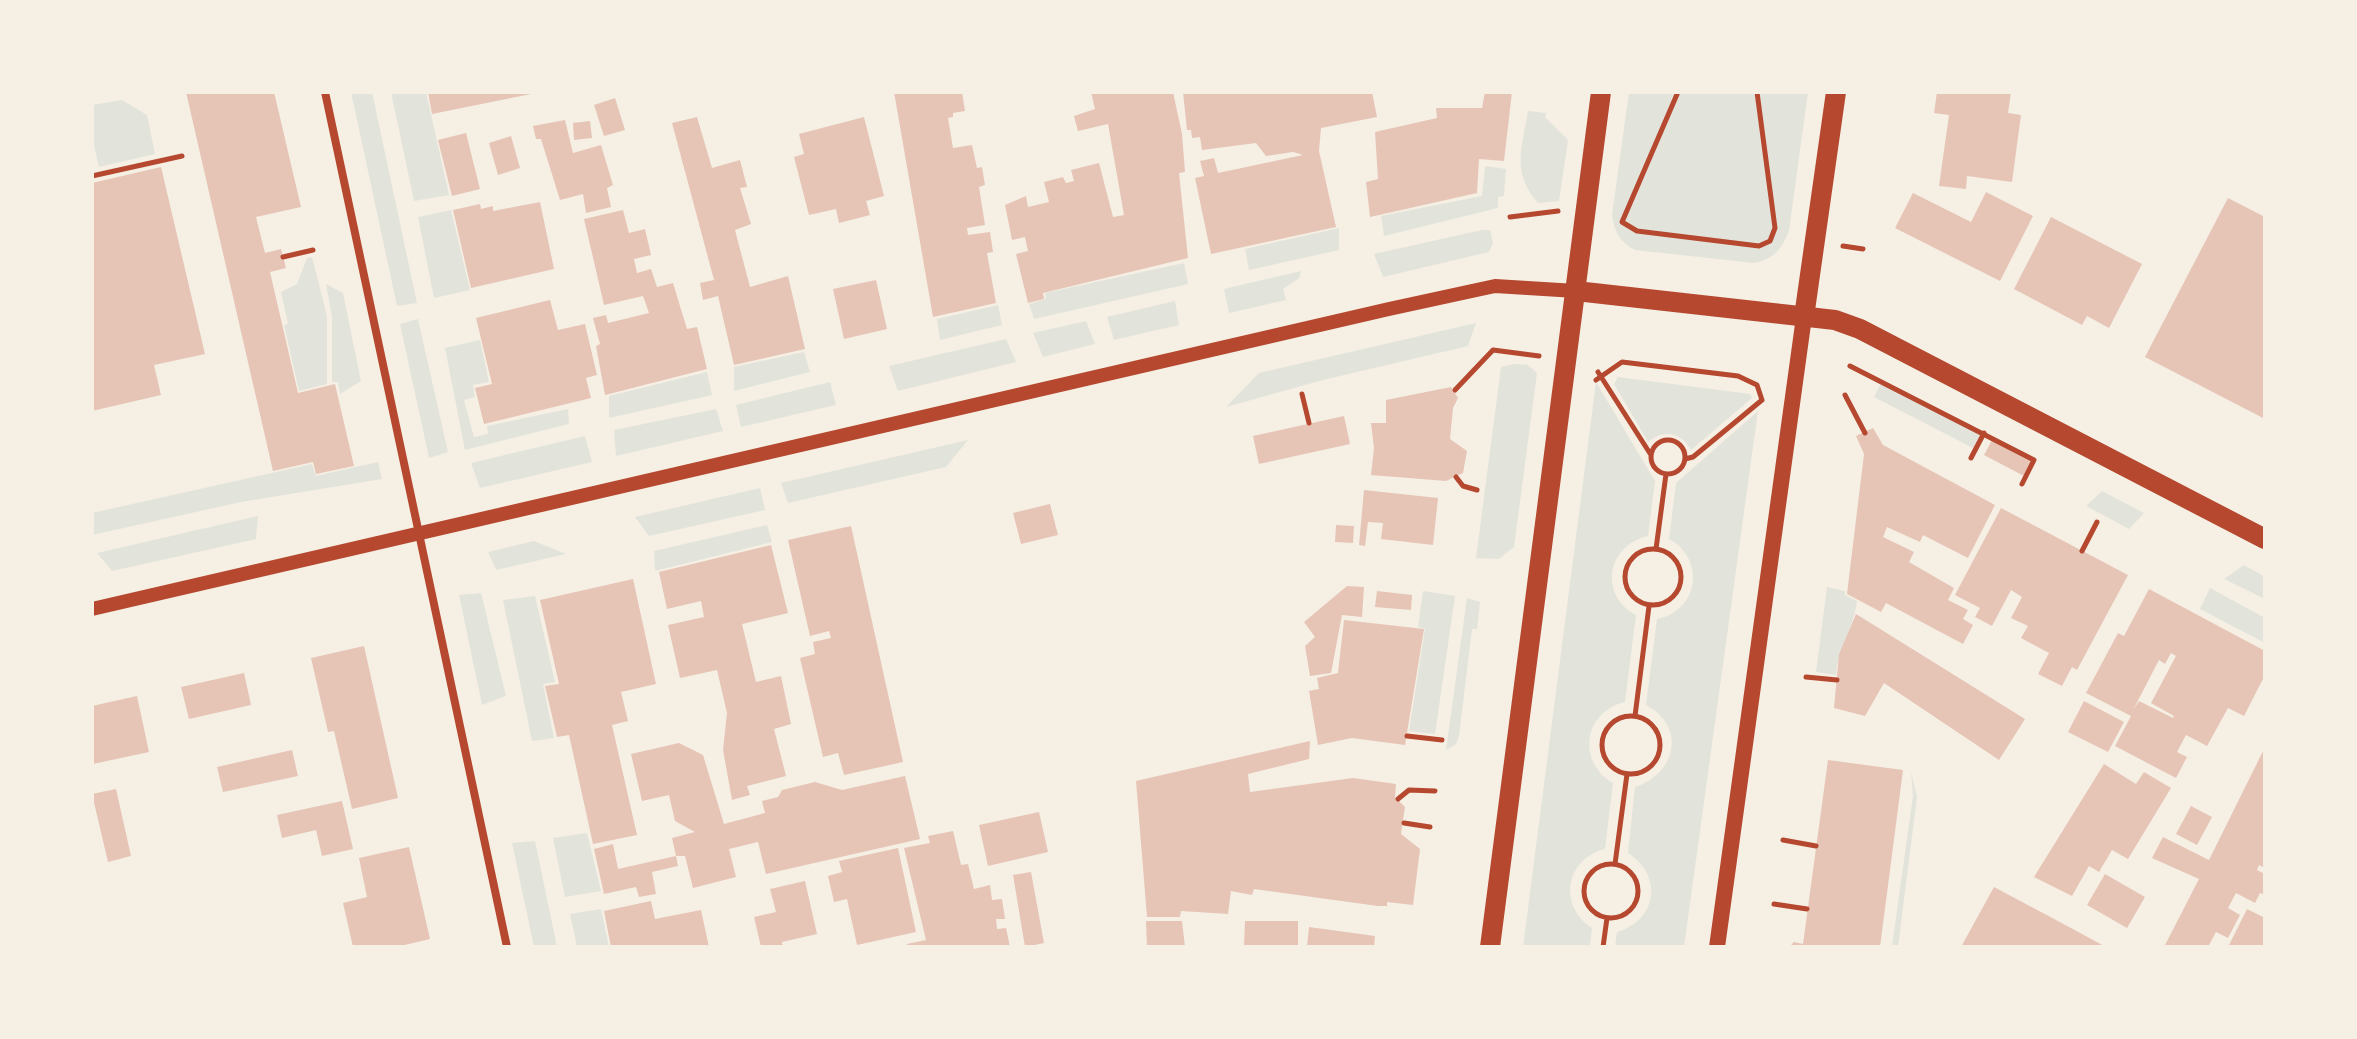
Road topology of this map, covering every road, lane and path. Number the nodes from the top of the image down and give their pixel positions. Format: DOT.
graph roads {
  1 [pos="325,92"];
  2 [pos="1601,92"];
  3 [pos="1678,92"];
  4 [pos="1757,92"];
  5 [pos="1836,92"];
  6 [pos="182,156"];
  7 [pos="93,178"];
  8 [pos="313,250"];
  9 [pos="283,257"];
  10 [pos="1576,291"];
  11 [pos="1804,317"];
  12 [pos="1493,350"];
  13 [pos="1850,366"];
  14 [pos="1594,381"];
  15 [pos="1455,390"];
  16 [pos="1302,394"];
  17 [pos="1845,395"];
  18 [pos="1309,423"];
  19 [pos="1865,433"];
  20 [pos="1984,433"];
  21 [pos="1971,458"];
  22 [pos="1685,459"];
  23 [pos="1666,474"];
  24 [pos="1456,477"];
  25 [pos="2022,484"];
  26 [pos="1477,490"];
  27 [pos="2097,522"];
  28 [pos="420,533"];
  29 [pos="2265,539"];
  30 [pos="1656,549"];
  31 [pos="2082,551"];
  32 [pos="1649,606"];
  33 [pos="92,609"];
  34 [pos="1806,677"];
  35 [pos="1837,680"];
  36 [pos="1635,716"];
  37 [pos="1407,736"];
  38 [pos="1442,740"];
  39 [pos="1627,773"];
  40 [pos="1435,791"];
  41 [pos="1398,799"];
  42 [pos="1404,823"];
  43 [pos="1430,827"];
  44 [pos="1783,840"];
  45 [pos="1816,846"];
  46 [pos="1615,864"];
  47 [pos="1774,904"];
  48 [pos="1807,909"];
  49 [pos="1607,918"];
  50 [pos="507,947"];
  51 [pos="1490,947"];
  52 [pos="1603,947"];
  53 [pos="1717,947"];
  1 -- 28 [label="street"];
  2 -- 10 [label="main road"];
  3 -- 4 [label="path"];
  5 -- 11 [label="main road"];
  6 -- 7 [label="path"];
  8 -- 9 [label="path"];
  10 -- 11 [label="main road"];
  10 -- 28 [label="street"];
  10 -- 51 [label="main road"];
  11 -- 29 [label="main road"];
  11 -- 53 [label="main road"];
  12 -- 15 [label="path"];
  13 -- 20 [label="path"];
  14 -- 22 [label="path"];
  16 -- 18 [label="path"];
  17 -- 19 [label="path"];
  20 -- 21 [label="path"];
  20 -- 25 [label="path"];
  22 -- 23 [label="path"];
  22 -- 23 [label="path"];
  23 -- 30 [label="path"];
  24 -- 26 [label="path"];
  27 -- 31 [label="path"];
  28 -- 33 [label="street"];
  28 -- 50 [label="street"];
  30 -- 32 [label="path"];
  30 -- 32 [label="path"];
  32 -- 36 [label="path"];
  34 -- 35 [label="path"];
  36 -- 39 [label="path"];
  36 -- 39 [label="path"];
  37 -- 38 [label="path"];
  39 -- 46 [label="path"];
  40 -- 41 [label="path"];
  42 -- 43 [label="path"];
  44 -- 45 [label="path"];
  46 -- 49 [label="path"];
  46 -- 49 [label="path"];
  47 -- 48 [label="path"];
  49 -- 52 [label="path"];
}
